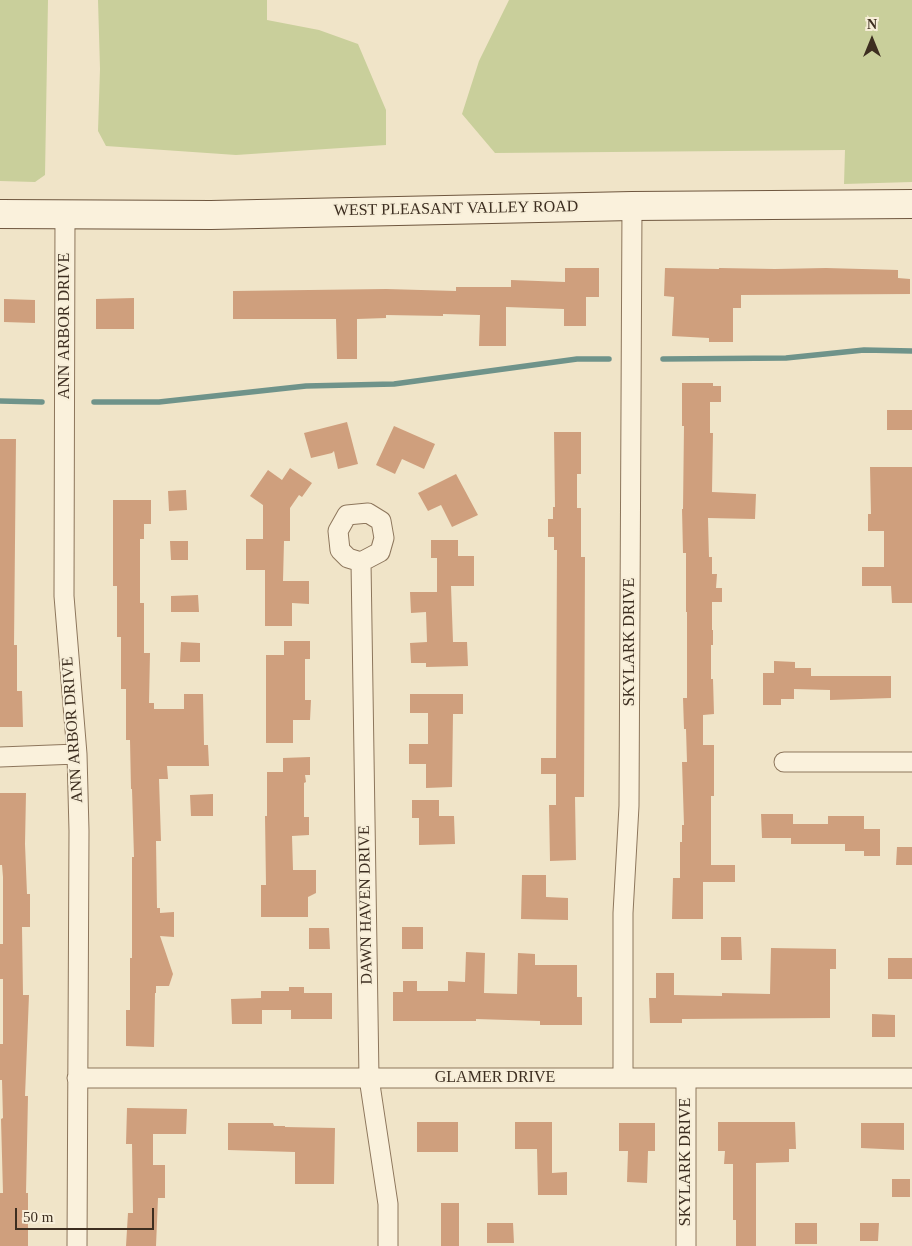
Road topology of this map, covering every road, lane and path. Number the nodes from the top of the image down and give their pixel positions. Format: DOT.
graph roads {
  1 [pos="912,204"];
  2 [pos="632,206"];
  3 [pos="0,214"];
  4 [pos="65,214"];
  5 [pos="361,562"];
  6 [pos="78,754"];
  7 [pos="0,757"];
  8 [pos="784,762"];
  9 [pos="912,762"];
  10 [pos="77,1078"];
  11 [pos="369,1078"];
  12 [pos="623,1078"];
  13 [pos="686,1078"];
  14 [pos="912,1078"];
  15 [pos="77,1246"];
  16 [pos="388,1246"];
  17 [pos="686,1246"];
  1 -- 2 [label="main road, WEST PLEASANT VALLEY ROAD"];
  2 -- 4 [label="main road, WEST PLEASANT VALLEY ROAD"];
  2 -- 12 [label="street, SKYLARK DRIVE"];
  3 -- 4 [label="main road, WEST PLEASANT VALLEY ROAD"];
  4 -- 6 [label="street, ANN ARBOR DRIVE"];
  5 -- 11 [label="street, DAWN HAVEN DRIVE"];
  6 -- 7 [label="street"];
  6 -- 10 [label="street, ANN ARBOR DRIVE"];
  8 -- 9 [label="street"];
  10 -- 11 [label="street, GLAMER DRIVE"];
  10 -- 15 [label="street, ANN ARBOR DRIVE"];
  11 -- 12 [label="street, GLAMER DRIVE"];
  11 -- 16 [label="street, DAWN HAVEN DRIVE"];
  12 -- 13 [label="street, GLAMER DRIVE"];
  13 -- 14 [label="street, GLAMER DRIVE"];
  13 -- 17 [label="street, SKYLARK DRIVE"];
}
